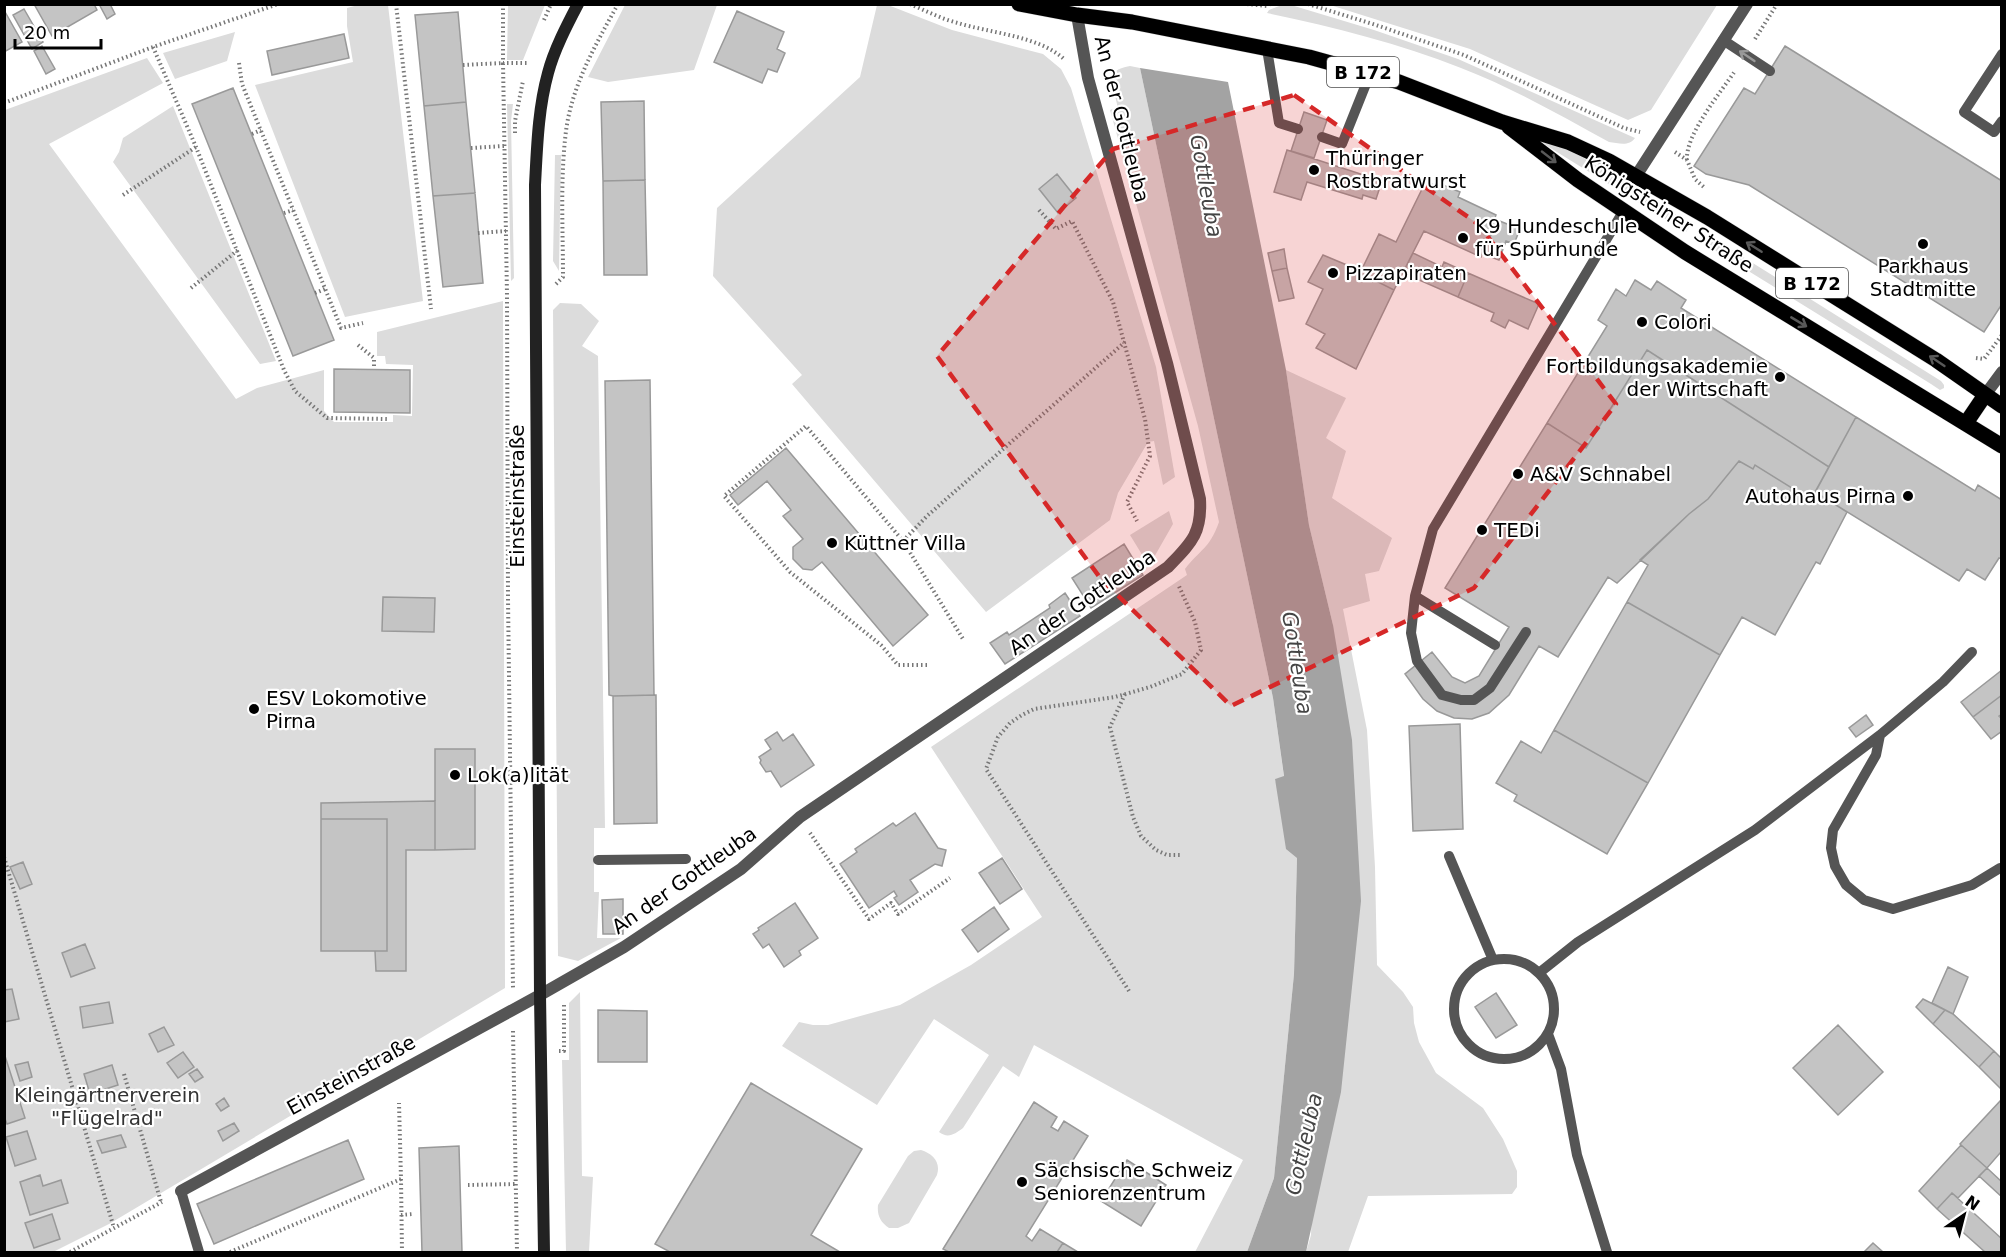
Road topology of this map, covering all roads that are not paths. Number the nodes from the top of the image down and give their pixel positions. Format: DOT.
graph roads {
  1 [pos="579,4"];
  2 [pos="1019,4"];
  3 [pos="1747,4"];
  4 [pos="1077,15"];
  5 [pos="1723,40"];
  6 [pos="1267,49"];
  7 [pos="2001,54"];
  8 [pos="1770,71"];
  9 [pos="1370,74"];
  10 [pos="2001,121"];
  11 [pos="1502,122"];
  12 [pos="1298,129"];
  13 [pos="1322,137"];
  14 [pos="1636,176"];
  15 [pos="1624,210"];
  16 [pos="2001,372"];
  17 [pos="1985,395"];
  18 [pos="2001,406"];
  19 [pos="1966,423"];
  20 [pos="2001,446"];
  21 [pos="1415,596"];
  22 [pos="1526,633"];
  23 [pos="1495,645"];
  24 [pos="1972,652"];
  25 [pos="1880,735"];
  26 [pos="1449,856"];
  27 [pos="686,859"];
  28 [pos="598,860"];
  29 [pos="2000,868"];
  30 [pos="1493,960"];
  31 [pos="1539,973"];
  32 [pos="540,995"];
  33 [pos="1548,1034"];
  34 [pos="181,1191"];
  35 [pos="199,1252"];
  36 [pos="544,1252"];
  37 [pos="1607,1252"];
  1 -- 32 [label="main road, Einsteinstraße"];
  2 -- 4 [label="main road, Königsteiner Straße / B 172"];
  3 -- 5 [label="street"];
  4 -- 6 [label="main road, Königsteiner Straße / B 172"];
  4 -- 32 [label="street, An der Gottleuba"];
  8 -- 5 [label="lane, one-way"];
  5 -- 14 [label="street"];
  6 -- 9 [label="main road, Königsteiner Straße / B 172"];
  6 -- 12 [label="lane"];
  7 -- 10 [label="lane"];
  9 -- 11 [label="main road, Königsteiner Straße / B 172"];
  9 -- 13 [label="lane"];
  11 -- 14 [label="main road, Königsteiner Straße / B 172"];
  11 -- 15 [label="main road, Königsteiner Straße / B 172, one-way"];
  17 -- 14 [label="main road, Königsteiner Straße / B 172, one-way"];
  15 -- 19 [label="main road, Königsteiner Straße / B 172, one-way"];
  15 -- 21 [label="lane"];
  16 -- 17 [label="street"];
  17 -- 18 [label="main road, Königsteiner Straße / B 172"];
  17 -- 19 [label="main road"];
  19 -- 20 [label="main road, Königsteiner Straße / B 172"];
  21 -- 22 [label="lane"];
  21 -- 23 [label="lane"];
  24 -- 25 [label="lane"];
  25 -- 29 [label="lane"];
  25 -- 31 [label="lane"];
  26 -- 30 [label="lane"];
  27 -- 28 [label="lane"];
  30 -- 31 [label="lane"];
  30 -- 33 [label="lane"];
  31 -- 33 [label="lane"];
  32 -- 34 [label="street, Einsteinstraße"];
  32 -- 36 [label="main road, Einsteinstraße"];
  33 -- 37 [label="lane"];
  34 -- 35 [label="lane"];
}
